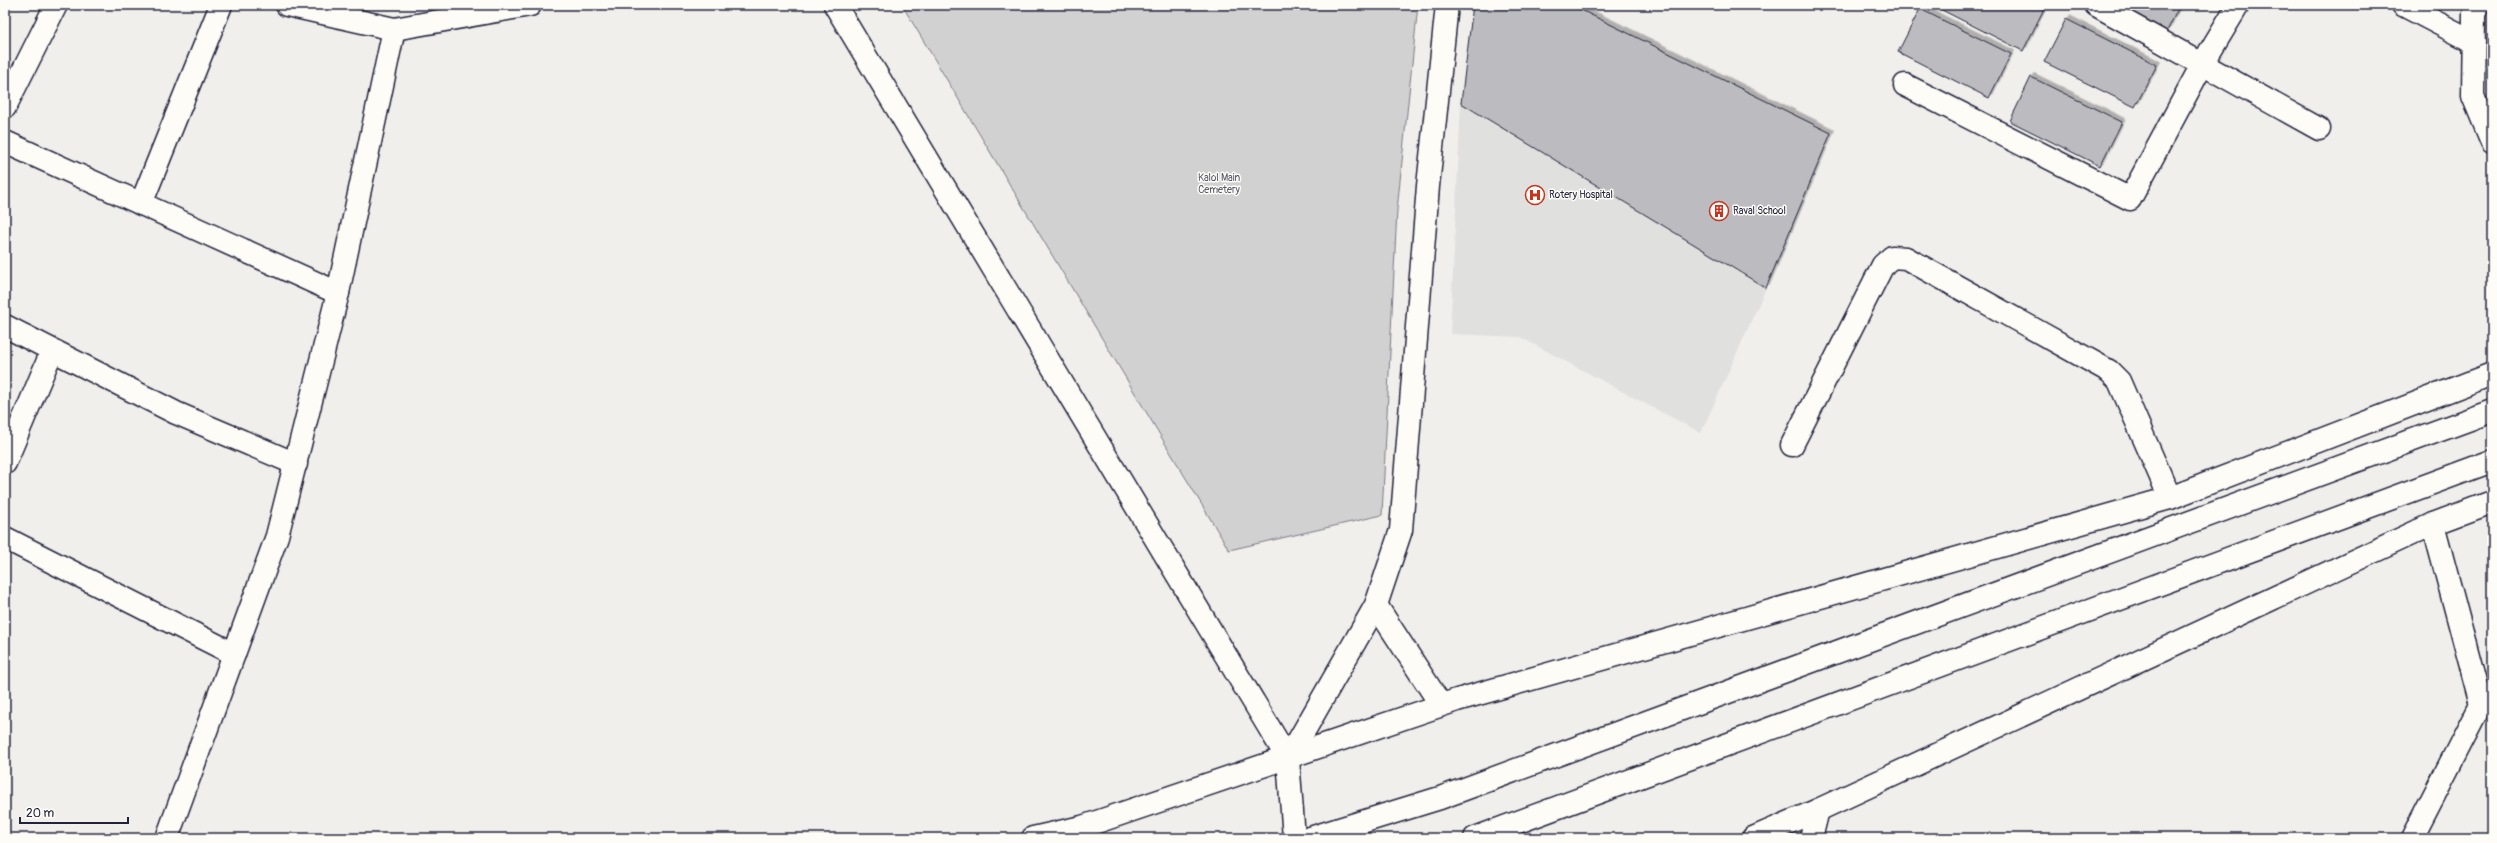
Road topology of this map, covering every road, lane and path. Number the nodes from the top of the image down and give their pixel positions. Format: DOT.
graph roads {
  1 [pos="56,5"];
  2 [pos="221,5"];
  3 [pos="286,5"];
  4 [pos="530,5"];
  5 [pos="835,5"];
  6 [pos="1447,5"];
  7 [pos="2096,5"];
  8 [pos="2238,5"];
  9 [pos="2403,5"];
  10 [pos="2478,5"];
  11 [pos="394,29"];
  12 [pos="2474,42"];
  13 [pos="2202,63"];
  14 [pos="1905,85"];
  15 [pos="5,107"];
  16 [pos="2319,129"];
  17 [pos="5,142"];
  18 [pos="2492,142"];
  19 [pos="141,204"];
  20 [pos="338,293"];
  21 [pos="5,326"];
  22 [pos="52,350"];
  23 [pos="2492,374"];
  24 [pos="2492,411"];
  25 [pos="1792,445"];
  26 [pos="2492,461"];
  27 [pos="5,463"];
  28 [pos="296,464"];
  29 [pos="2170,498"];
  30 [pos="2492,502"];
  31 [pos="2433,524"];
  32 [pos="5,538"];
  33 [pos="1376,605"];
  34 [pos="234,654"];
  35 [pos="1441,705"];
  36 [pos="2486,707"];
  37 [pos="1288,759"];
  38 [pos="1818,810"];
  39 [pos="167,838"];
  40 [pos="1033,838"];
  41 [pos="1294,838"];
  42 [pos="1310,838"];
  43 [pos="1475,838"];
  44 [pos="1753,838"];
  45 [pos="1811,838"];
  46 [pos="2412,838"];
  1 -- 15 [label="street"];
  2 -- 19 [label="street"];
  3 -- 11 [label="street"];
  4 -- 11 [label="street"];
  5 -- 37 [label="street"];
  6 -- 33 [label="street"];
  7 -- 13 [label="street"];
  8 -- 13 [label="street"];
  9 -- 12 [label="street"];
  10 -- 12 [label="street"];
  11 -- 20 [label="street"];
  12 -- 18 [label="street"];
  13 -- 14 [label="street"];
  13 -- 16 [label="street"];
  17 -- 19 [label="street"];
  19 -- 20 [label="street"];
  20 -- 28 [label="street"];
  21 -- 22 [label="street"];
  22 -- 27 [label="street"];
  22 -- 28 [label="street"];
  23 -- 29 [label="street"];
  24 -- 42 [label="street"];
  25 -- 29 [label="street"];
  26 -- 43 [label="street"];
  28 -- 34 [label="street"];
  29 -- 35 [label="street"];
  30 -- 31 [label="street"];
  31 -- 36 [label="street"];
  31 -- 38 [label="street"];
  32 -- 34 [label="street"];
  33 -- 35 [label="street"];
  33 -- 37 [label="street"];
  34 -- 39 [label="street"];
  35 -- 37 [label="street"];
  36 -- 46 [label="street"];
  37 -- 40 [label="street"];
  37 -- 41 [label="street"];
  38 -- 44 [label="street"];
  38 -- 45 [label="street"];
}
